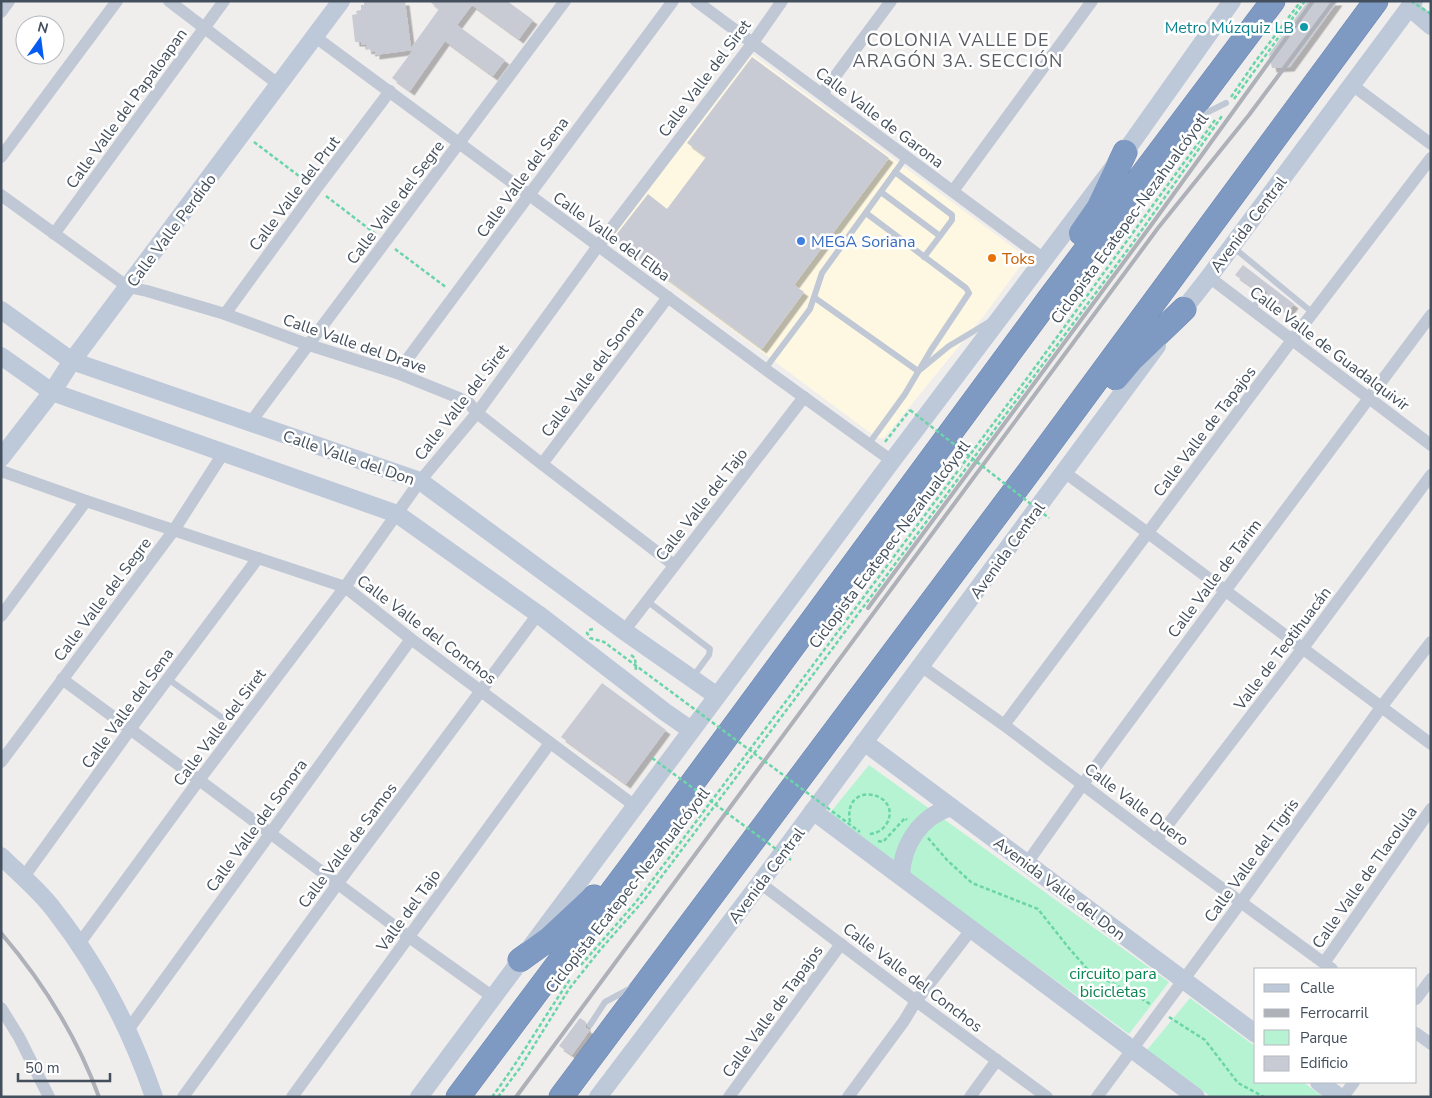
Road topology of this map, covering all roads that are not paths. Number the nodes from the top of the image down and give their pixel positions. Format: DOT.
graph roads {
  1 [pos="9,1"];
  2 [pos="117,1"];
  3 [pos="169,1"];
  4 [pos="224,1"];
  5 [pos="341,1"];
  6 [pos="565,1"];
  7 [pos="673,1"];
  8 [pos="696,1"];
  9 [pos="782,1"];
  10 [pos="891,1"];
  11 [pos="1092,1"];
  12 [pos="1232,1"];
  13 [pos="1272,1"];
  14 [pos="1376,1"];
  15 [pos="1411,3"];
  16 [pos="1,12"];
  17 [pos="1431,26"];
  18 [pos="204,28"];
  19 [pos="314,36"];
  20 [pos="752,44"];
  21 [pos="278,84"];
  22 [pos="1352,85"];
  23 [pos="390,92"];
  24 [pos="822,94"];
  25 [pos="1228,104"];
  26 [pos="459,143"];
  27 [pos="1431,144"];
  28 [pos="1166,145"];
  29 [pos="1125,152"];
  30 [pos="1,157"];
  31 [pos="906,157"];
  32 [pos="1431,158"];
  33 [pos="895,172"];
  34 [pos="953,191"];
  35 [pos="881,192"];
  36 [pos="528,194"];
  37 [pos="1,195"];
  38 [pos="866,213"];
  39 [pos="54,234"];
  40 [pos="940,236"];
  41 [pos="598,246"];
  42 [pos="1232,247"];
  43 [pos="924,257"];
  44 [pos="1044,259"];
  45 [pos="1210,277"];
  46 [pos="128,287"];
  47 [pos="1263,295"];
  48 [pos="668,297"];
  49 [pos="815,298"];
  50 [pos="1049,299"];
  51 [pos="1184,309"];
  52 [pos="1252,309"];
  53 [pos="1,310"];
  54 [pos="1313,313"];
  55 [pos="225,314"];
  56 [pos="1002,314"];
  57 [pos="1431,316"];
  58 [pos="1292,340"];
  59 [pos="309,346"];
  60 [pos="1,356"];
  61 [pos="72,361"];
  62 [pos="765,369"];
  63 [pos="918,371"];
  64 [pos="397,373"];
  65 [pos="52,392"];
  66 [pos="804,397"];
  67 [pos="1368,398"];
  68 [pos="477,412"];
  69 [pos="250,423"];
  70 [pos="868,445"];
  71 [pos="1431,445"];
  72 [pos="224,452"];
  73 [pos="1,458"];
  74 [pos="892,461"];
  75 [pos="542,464"];
  76 [pos="1031,469"];
  77 [pos="1,471"];
  78 [pos="1064,472"];
  79 [pos="1431,475"];
  80 [pos="420,481"];
  81 [pos="86,501"];
  82 [pos="397,514"];
  83 [pos="174,530"];
  84 [pos="1148,533"];
  85 [pos="258,558"];
  86 [pos="674,565"];
  87 [pos="345,587"];
  88 [pos="1225,591"];
  89 [pos="647,601"];
  90 [pos="538,614"];
  91 [pos="1,616"];
  92 [pos="624,631"];
  93 [pos="411,639"];
  94 [pos="1431,642"];
  95 [pos="1303,648"];
  96 [pos="921,666"];
  97 [pos="62,679"];
  98 [pos="168,679"];
  99 [pos="692,679"];
  100 [pos="482,691"];
  101 [pos="717,696"];
  102 [pos="1382,706"];
  103 [pos="224,719"];
  104 [pos="1004,726"];
  105 [pos="130,730"];
  106 [pos="692,730"];
  107 [pos="864,742"];
  108 [pos="550,743"];
  109 [pos="1431,744"];
  110 [pos="1,762"];
  111 [pos="199,780"];
  112 [pos="1083,784"];
  113 [pos="635,806"];
  114 [pos="951,808"];
  115 [pos="1431,809"];
  116 [pos="813,811"];
  117 [pos="270,834"];
  118 [pos="1156,840"];
  119 [pos="1,856"];
  120 [pos="1027,863"];
  121 [pos="629,869"];
  122 [pos="901,876"];
  123 [pos="23,878"];
  124 [pos="760,883"];
  125 [pos="338,884"];
  126 [pos="1241,902"];
  127 [pos="971,930"];
  128 [pos="409,937"];
  129 [pos="79,944"];
  130 [pos="841,944"];
  131 [pos="520,960"];
  132 [pos="1328,966"];
  133 [pos="649,978"];
  134 [pos="1431,979"];
  135 [pos="1184,980"];
  136 [pos="492,997"];
  137 [pos="1417,998"];
  138 [pos="916,1001"];
  139 [pos="1,1008"];
  140 [pos="590,1025"];
  141 [pos="128,1030"];
  142 [pos="1254,1032"];
  143 [pos="1417,1034"];
  144 [pos="1431,1044"];
  145 [pos="1132,1049"];
  146 [pos="997,1060"];
  147 [pos="1320,1083"];
  148 [pos="1353,1083"];
  149 [pos="49,1097"];
  150 [pos="154,1097"];
  151 [pos="183,1097"];
  152 [pos="292,1097"];
  153 [pos="419,1097"];
  154 [pos="458,1097"];
  155 [pos="561,1097"];
  156 [pos="598,1097"];
  157 [pos="729,1097"];
  158 [pos="848,1097"];
  159 [pos="970,1097"];
  160 [pos="1047,1097"];
  161 [pos="1096,1097"];
  162 [pos="1196,1097"];
  163 [pos="1341,1097"];
  1 -- 16 [label="street"];
  2 -- 30 [label="street"];
  3 -- 18 [label="street"];
  4 -- 18 [label="street, Calle Valle del Papaloapan"];
  5 -- 19 [label="street, Calle Valle Perdido"];
  6 -- 26 [label="street, Calle Valle del Segre"];
  7 -- 36 [label="street, Calle Valle del Sena"];
  8 -- 20 [label="street, Calle Valle de Garona"];
  9 -- 20 [label="street, Calle Valle del Siret"];
  10 -- 24 [label="street"];
  11 -- 34 [label="street"];
  12 -- 29 [label="street"];
  13 -- 28 [label="highway"];
  14 -- 76 [label="highway, Avenida Central"];
  15 -- 17 [label="street"];
  15 -- 22 [label="street, Avenida Central"];
  18 -- 21 [label="street"];
  18 -- 39 [label="street, Calle Valle del Papaloapan"];
  19 -- 21 [label="street, Calle Valle Perdido"];
  19 -- 23 [label="street, Calle Valle del Elba"];
  20 -- 24 [label="street, Calle Valle de Garona"];
  20 -- 41 [label="street, Calle Valle del Siret"];
  21 -- 46 [label="street, Calle Valle Perdido"];
  22 -- 27 [label="street"];
  22 -- 42 [label="street, Avenida Central"];
  23 -- 26 [label="street, Calle Valle del Elba"];
  23 -- 55 [label="street, Calle Valle del Prut"];
  24 -- 31 [label="street, Calle Valle de Garona"];
  25 -- 28 [label="lane"];
  26 -- 36 [label="street, Calle Valle del Elba"];
  26 -- 59 [label="street, Calle Valle del Segre"];
  28 -- 50 [label="highway"];
  29 -- 44 [label="street"];
  29 -- 50 [label="highway"];
  31 -- 33 [label="lane"];
  31 -- 34 [label="street, Calle Valle de Garona"];
  32 -- 54 [label="street, Calle Valle de Tapajos"];
  33 -- 35 [label="lane"];
  33 -- 40 [label="lane"];
  34 -- 44 [label="street, Calle Valle de Garona"];
  35 -- 38 [label="lane"];
  35 -- 40 [label="lane"];
  36 -- 41 [label="street, Calle Valle del Elba"];
  36 -- 64 [label="street, Calle Valle del Sena"];
  37 -- 39 [label="street, Calle Valle del Drave"];
  38 -- 43 [label="lane"];
  38 -- 49 [label="lane"];
  39 -- 46 [label="street, Calle Valle del Drave"];
  40 -- 43 [label="lane"];
  41 -- 48 [label="street, Calle Valle del Elba"];
  41 -- 68 [label="street, Calle Valle del Siret"];
  42 -- 45 [label="street, Avenida Central"];
  42 -- 54 [label="lane"];
  43 -- 63 [label="lane"];
  44 -- 56 [label="street"];
  45 -- 51 [label="street, Avenida Central"];
  45 -- 52 [label="street, Calle Valle de Guadalquivir"];
  46 -- 55 [label="street, Calle Valle del Drave"];
  46 -- 61 [label="street, Calle Valle Perdido"];
  47 -- 52 [label="lane"];
  48 -- 62 [label="street, Calle Valle del Elba"];
  48 -- 75 [label="street, Calle Valle del Sonora"];
  49 -- 62 [label="lane"];
  49 -- 63 [label="lane"];
  50 -- 121 [label="highway"];
  51 -- 76 [label="highway"];
  51 -- 78 [label="street, Avenida Central"];
  52 -- 58 [label="street, Calle Valle de Guadalquivir"];
  53 -- 61 [label="street, Calle Valle del Don"];
  54 -- 58 [label="street, Calle Valle de Tapajos"];
  55 -- 59 [label="street, Calle Valle del Drave"];
  56 -- 63 [label="lane"];
  56 -- 74 [label="street"];
  57 -- 67 [label="street, Calle Valle de Tarim"];
  58 -- 67 [label="street, Calle Valle de Guadalquivir"];
  58 -- 84 [label="street, Calle Valle de Tapajos"];
  59 -- 64 [label="street, Calle Valle del Drave"];
  59 -- 69 [label="street, Calle Valle del Segre"];
  60 -- 65 [label="street"];
  61 -- 65 [label="street, Calle Valle Perdido"];
  61 -- 69 [label="street, Calle Valle del Don"];
  62 -- 66 [label="street, Calle Valle del Elba"];
  63 -- 70 [label="lane"];
  64 -- 68 [label="street, Calle Valle del Drave"];
  65 -- 72 [label="street"];
  65 -- 73 [label="street, Calle Valle Perdido"];
  66 -- 70 [label="street, Calle Valle del Elba"];
  66 -- 86 [label="street, Calle Valle del Tajo"];
  67 -- 71 [label="street, Calle Valle de Guadalquivir"];
  67 -- 88 [label="street, Calle Valle de Tarim"];
  68 -- 75 [label="street, Calle Valle del Drave"];
  68 -- 80 [label="street, Calle Valle del Siret"];
  69 -- 80 [label="street, Calle Valle del Don"];
  70 -- 74 [label="street, Calle Valle del Elba"];
  72 -- 82 [label="street"];
  72 -- 83 [label="street, Calle Valle del Segre"];
  74 -- 101 [label="street"];
  75 -- 86 [label="street, Calle Valle del Drave"];
  76 -- 133 [label="highway, Avenida Central"];
  77 -- 81 [label="street, Calle Valle del Conchos"];
  78 -- 84 [label="street"];
  78 -- 96 [label="street, Avenida Central"];
  79 -- 95 [label="street, Valle de Teotihuacán"];
  80 -- 82 [label="street, Calle Valle del Siret"];
  80 -- 92 [label="street, Calle Valle del Don"];
  81 -- 83 [label="street, Calle Valle del Conchos"];
  81 -- 91 [label="street"];
  82 -- 87 [label="street, Calle Valle del Siret"];
  82 -- 90 [label="street"];
  83 -- 85 [label="street, Calle Valle del Conchos"];
  83 -- 97 [label="street, Calle Valle del Segre"];
  84 -- 88 [label="street"];
  84 -- 104 [label="street, Calle Valle de Tapajos"];
  85 -- 87 [label="street, Calle Valle del Conchos"];
  85 -- 98 [label="street, Calle Valle del Sena"];
  86 -- 89 [label="street, Calle Valle del Tajo"];
  87 -- 93 [label="street, Calle Valle del Conchos"];
  87 -- 111 [label="street, Calle Valle del Siret"];
  88 -- 95 [label="street"];
  88 -- 112 [label="street, Calle Valle de Tarim"];
  89 -- 92 [label="street, Calle Valle del Tajo"];
  89 -- 99 [label="lane"];
  90 -- 100 [label="street, Calle Valle de Samos"];
  90 -- 106 [label="street"];
  92 -- 99 [label="street, Calle Valle del Don"];
  93 -- 100 [label="street, Calle Valle del Conchos"];
  93 -- 117 [label="street, Calle Valle del Sonora"];
  94 -- 102 [label="street, Calle Valle del Tigris"];
  95 -- 102 [label="street"];
  95 -- 118 [label="street, Valle de Teotihuacán"];
  96 -- 104 [label="street, Calle Valle Duero"];
  96 -- 107 [label="street, Avenida Central"];
  97 -- 105 [label="street"];
  97 -- 110 [label="street, Calle Valle del Segre"];
  98 -- 103 [label="lane"];
  98 -- 105 [label="street, Calle Valle del Sena"];
  99 -- 101 [label="street, Calle Valle del Don"];
  100 -- 108 [label="street, Calle Valle del Conchos"];
  100 -- 125 [label="street, Calle Valle de Samos"];
  101 -- 106 [label="street"];
  102 -- 109 [label="street"];
  102 -- 126 [label="street, Calle Valle del Tigris"];
  104 -- 112 [label="street, Calle Valle Duero"];
  105 -- 111 [label="street"];
  105 -- 123 [label="street, Calle Valle del Sena"];
  106 -- 113 [label="street"];
  107 -- 114 [label="street, Avenida Valle del Don"];
  107 -- 116 [label="street, Avenida Central"];
  108 -- 113 [label="street, Calle Valle del Conchos"];
  108 -- 128 [label="street, Valle del Tajo"];
  111 -- 117 [label="street"];
  111 -- 129 [label="street, Calle Valle del Siret"];
  112 -- 118 [label="street, Calle Valle Duero"];
  112 -- 120 [label="street, Calle Valle de Tarim"];
  113 -- 131 [label="street"];
  114 -- 120 [label="street, Avenida Valle del Don"];
  114 -- 122 [label="street"];
  115 -- 132 [label="street, Calle Valle de Tlacolula"];
  116 -- 122 [label="street"];
  116 -- 124 [label="street, Avenida Central"];
  117 -- 125 [label="street"];
  117 -- 141 [label="street, Calle Valle del Sonora"];
  118 -- 126 [label="street, Calle Valle Duero"];
  119 -- 123 [label="street"];
  120 -- 135 [label="street, Avenida Valle del Don"];
  121 -- 131 [label="highway"];
  121 -- 154 [label="highway"];
  122 -- 127 [label="street"];
  123 -- 129 [label="street"];
  124 -- 130 [label="street, Calle Valle del Conchos"];
  124 -- 156 [label="street, Avenida Central"];
  125 -- 128 [label="street"];
  125 -- 151 [label="street, Calle Valle de Samos"];
  126 -- 132 [label="street, Calle Valle Duero"];
  126 -- 135 [label="street, Calle Valle del Tigris"];
  127 -- 138 [label="street"];
  127 -- 145 [label="street"];
  128 -- 136 [label="street"];
  128 -- 152 [label="street, Valle del Tajo"];
  129 -- 141 [label="street"];
  130 -- 138 [label="street, Calle Valle del Conchos"];
  130 -- 157 [label="street, Calle Valle de Tapajos"];
  131 -- 136 [label="street"];
  133 -- 140 [label="lane"];
  133 -- 155 [label="highway, Avenida Central"];
  134 -- 137 [label="street"];
  135 -- 142 [label="street, Avenida Valle del Don"];
  135 -- 145 [label="street, Calle Valle del Tigris"];
  136 -- 153 [label="street"];
  138 -- 146 [label="street, Calle Valle del Conchos"];
  138 -- 158 [label="street"];
  139 -- 149 [label="street"];
  141 -- 150 [label="street"];
  143 -- 144 [label="street"];
  145 -- 161 [label="street, Calle Valle del Tigris"];
  145 -- 162 [label="street"];
  146 -- 159 [label="street"];
  146 -- 160 [label="street, Calle Valle del Conchos"];
  147 -- 163 [label="street"];
  148 -- 163 [label="street"];
}
